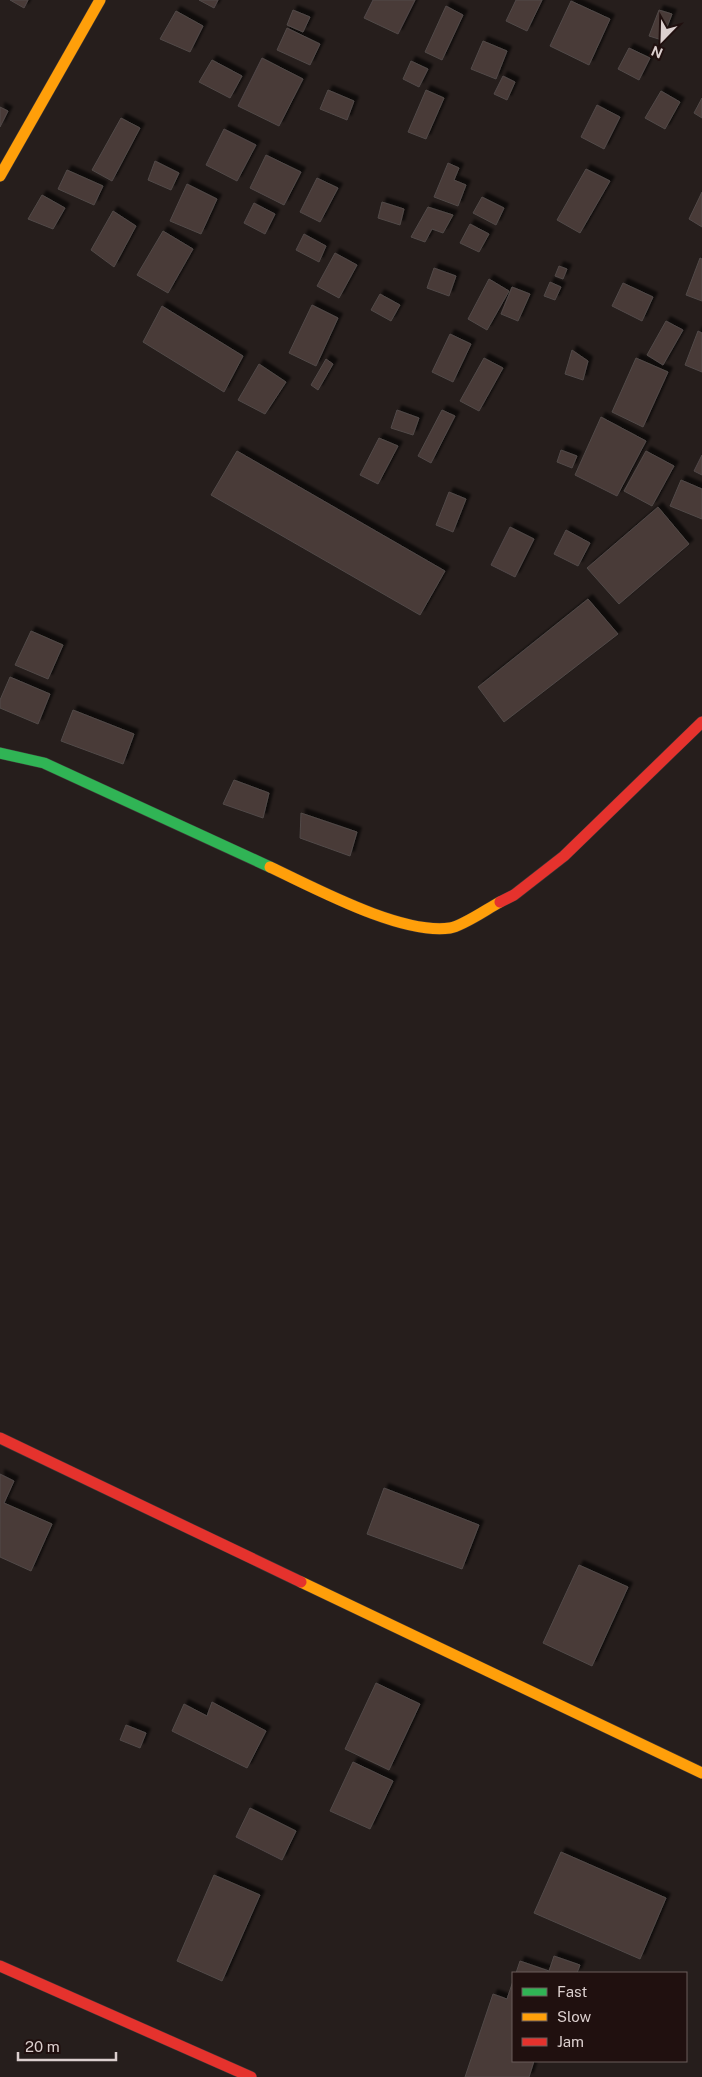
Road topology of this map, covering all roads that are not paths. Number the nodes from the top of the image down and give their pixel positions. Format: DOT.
graph roads {
  1 [pos="100,0"];
  2 [pos="0,176"];
  3 [pos="702,722"];
  4 [pos="0,753"];
  5 [pos="0,1438"];
  6 [pos="702,1773"];
  7 [pos="0,1966"];
  8 [pos="251,2077"];
  1 -- 2 [label="street"];
  3 -- 4 [label="street"];
  5 -- 6 [label="street"];
  7 -- 8 [label="street"];
}
